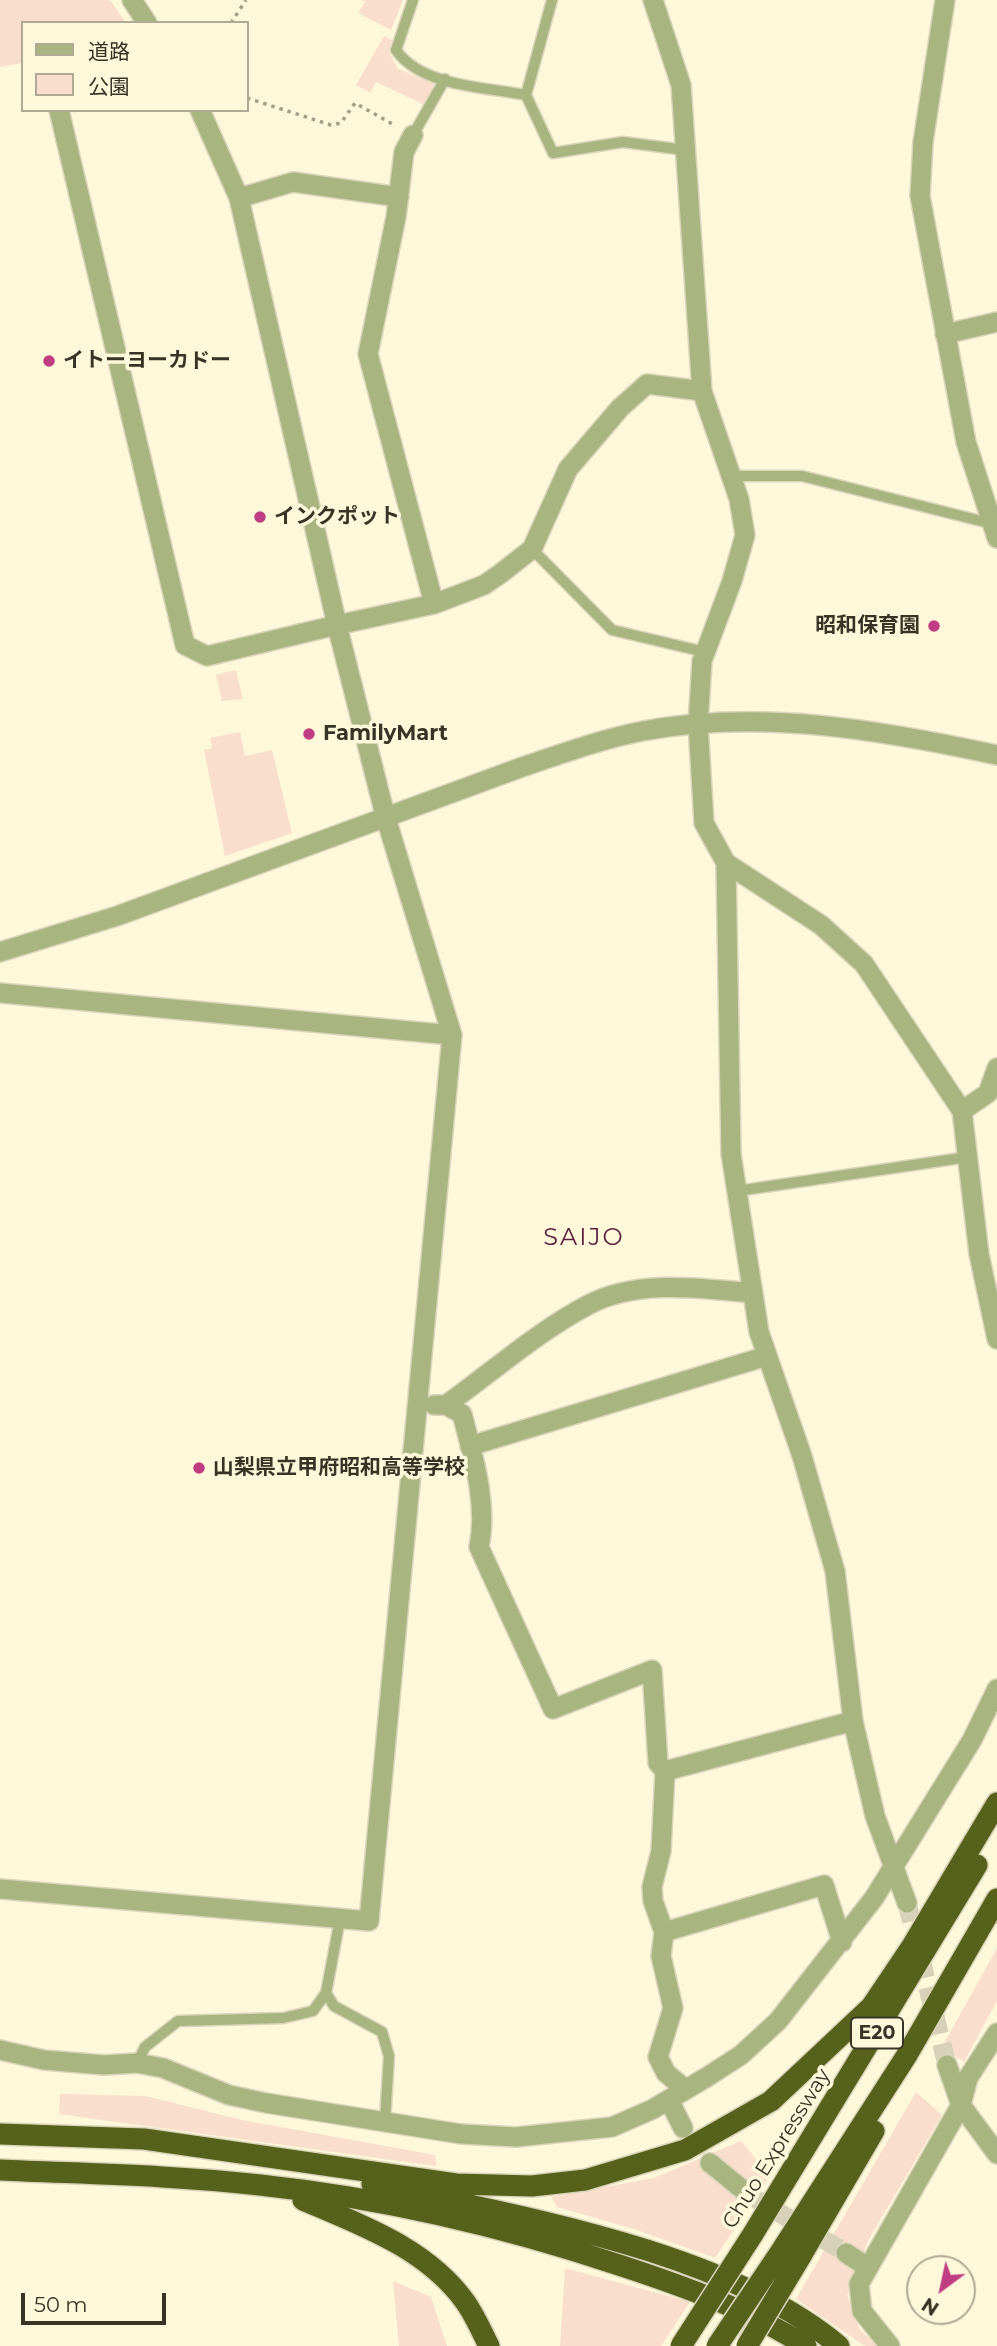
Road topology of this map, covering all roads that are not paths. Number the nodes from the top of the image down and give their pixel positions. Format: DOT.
graph roads {
  1 [pos="132,0"];
  2 [pos="413,0"];
  3 [pos="552,0"];
  4 [pos="653,0"];
  5 [pos="945,0"];
  6 [pos="146,21"];
  7 [pos="445,79"];
  8 [pos="526,95"];
  9 [pos="59,112"];
  10 [pos="201,112"];
  11 [pos="414,135"];
  12 [pos="685,150"];
  13 [pos="399,197"];
  14 [pos="239,198"];
  15 [pos="997,322"];
  16 [pos="945,334"];
  17 [pos="702,391"];
  18 [pos="731,476"];
  19 [pos="995,531"];
  20 [pos="532,549"];
  21 [pos="434,604"];
  22 [pos="337,625"];
  23 [pos="705,652"];
  24 [pos="698,724"];
  25 [pos="997,755"];
  26 [pos="385,815"];
  27 [pos="726,863"];
  28 [pos="0,952"];
  29 [pos="0,993"];
  30 [pos="452,1035"];
  31 [pos="997,1068"];
  32 [pos="962,1111"];
  33 [pos="968,1157"];
  34 [pos="737,1191"];
  35 [pos="753,1293"];
  36 [pos="997,1339"];
  37 [pos="767,1356"];
  38 [pos="419,1405"];
  39 [pos="446,1405"];
  40 [pos="470,1446"];
  41 [pos="997,1689"];
  42 [pos="853,1721"];
  43 [pos="665,1771"];
  44 [pos="997,1803"];
  45 [pos="997,1830"];
  46 [pos="892,1867"];
  47 [pos="0,1889"];
  48 [pos="997,1899"];
  49 [pos="907,1903"];
  50 [pos="340,1919"];
  51 [pos="664,1932"];
  52 [pos="842,1942"];
  53 [pos="326,1993"];
  54 [pos="997,2033"];
  55 [pos="0,2050"];
  56 [pos="137,2063"];
  57 [pos="947,2065"];
  58 [pos="677,2094"];
  59 [pos="961,2105"];
  60 [pos="386,2121"];
  61 [pos="684,2128"];
  62 [pos="0,2134"];
  63 [pos="209,2149"];
  64 [pos="997,2154"];
  65 [pos="710,2163"];
  66 [pos="0,2169"];
  67 [pos="262,2185"];
  68 [pos="748,2194"];
  69 [pos="792,2252"];
  70 [pos="846,2253"];
  71 [pos="867,2267"];
  72 [pos="489,2346"];
  73 [pos="681,2346"];
  74 [pos="717,2346"];
  75 [pos="747,2346"];
  76 [pos="806,2346"];
  77 [pos="839,2346"];
  78 [pos="890,2346"];
  1 -- 6 [label="street"];
  2 -- 7 [label="lane"];
  3 -- 8 [label="lane"];
  4 -- 12 [label="street"];
  5 -- 16 [label="street"];
  7 -- 8 [label="lane"];
  7 -- 11 [label="lane"];
  8 -- 12 [label="lane"];
  9 -- 22 [label="street"];
  10 -- 14 [label="street"];
  11 -- 13 [label="street"];
  12 -- 17 [label="street"];
  13 -- 14 [label="street"];
  13 -- 21 [label="street"];
  14 -- 22 [label="street"];
  15 -- 16 [label="street"];
  16 -- 19 [label="street"];
  17 -- 18 [label="street"];
  17 -- 20 [label="street"];
  18 -- 19 [label="lane"];
  18 -- 23 [label="street"];
  20 -- 21 [label="street"];
  20 -- 23 [label="lane"];
  21 -- 22 [label="street"];
  22 -- 26 [label="street"];
  23 -- 24 [label="street"];
  24 -- 25 [label="street"];
  24 -- 26 [label="street"];
  24 -- 27 [label="street"];
  26 -- 28 [label="street"];
  26 -- 30 [label="street"];
  27 -- 32 [label="street"];
  27 -- 34 [label="street"];
  29 -- 30 [label="street"];
  30 -- 38 [label="street"];
  31 -- 32 [label="street"];
  32 -- 33 [label="street"];
  33 -- 34 [label="lane"];
  33 -- 36 [label="street"];
  34 -- 35 [label="street"];
  35 -- 37 [label="street"];
  35 -- 39 [label="street"];
  37 -- 40 [label="street"];
  37 -- 42 [label="street"];
  38 -- 39 [label="street"];
  38 -- 50 [label="street"];
  39 -- 40 [label="street"];
  40 -- 43 [label="street"];
  41 -- 46 [label="street"];
  42 -- 43 [label="street"];
  42 -- 46 [label="street"];
  43 -- 51 [label="street"];
  44 -- 63 [label="highway"];
  45 -- 73 [label="highway, Chuo Expressway / E20, bridge"];
  46 -- 49 [label="street"];
  46 -- 52 [label="street"];
  47 -- 50 [label="street"];
  48 -- 69 [label="highway, E20"];
  50 -- 53 [label="lane"];
  51 -- 52 [label="street"];
  51 -- 58 [label="street"];
  52 -- 58 [label="street"];
  53 -- 56 [label="lane"];
  53 -- 60 [label="lane"];
  54 -- 59 [label="street"];
  55 -- 56 [label="street"];
  56 -- 60 [label="street"];
  57 -- 59 [label="street"];
  58 -- 60 [label="street"];
  58 -- 61 [label="street"];
  59 -- 64 [label="street"];
  59 -- 71 [label="street"];
  62 -- 63 [label="highway"];
  63 -- 77 [label="highway"];
  65 -- 68 [label="street"];
  66 -- 67 [label="highway"];
  67 -- 72 [label="highway"];
  67 -- 76 [label="highway"];
  69 -- 74 [label="highway, bridge"];
  69 -- 75 [label="highway, bridge"];
  70 -- 71 [label="street"];
  71 -- 78 [label="street"];
}
